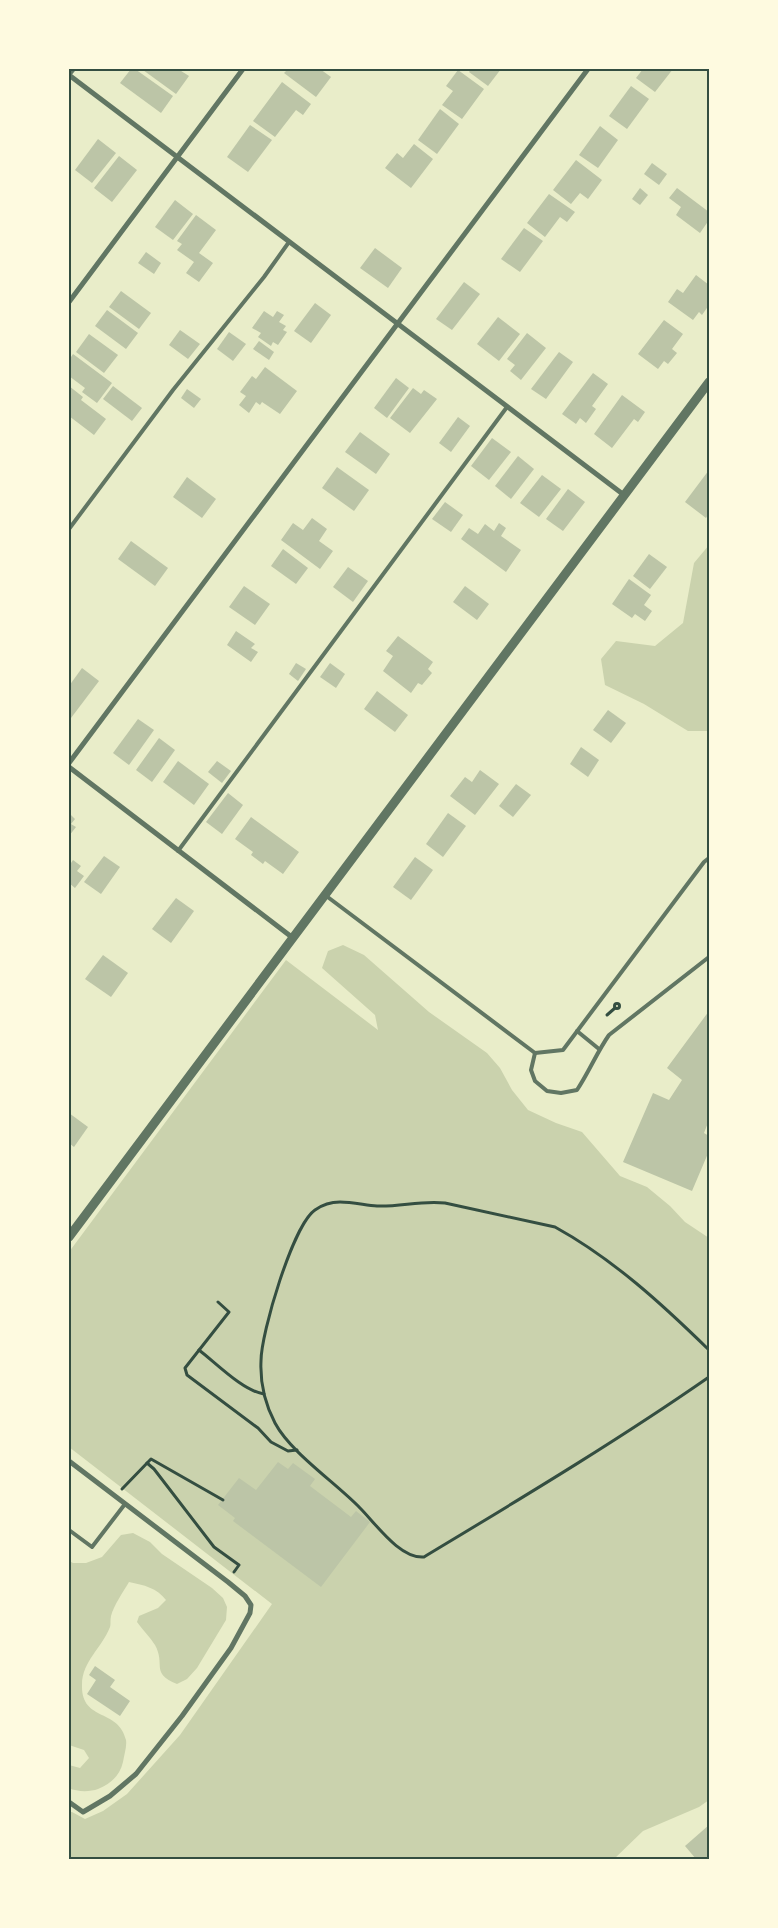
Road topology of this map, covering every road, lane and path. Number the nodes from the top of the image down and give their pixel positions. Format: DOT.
graph roads {
  1 [pos="74,69"];
  2 [pos="243,69"];
  3 [pos="588,69"];
  4 [pos="69,75"];
  5 [pos="178,157"];
  6 [pos="290,242"];
  7 [pos="69,302"];
  8 [pos="398,324"];
  9 [pos="709,382"];
  10 [pos="507,407"];
  11 [pos="624,495"];
  12 [pos="69,529"];
  13 [pos="69,763"];
  14 [pos="69,767"];
  15 [pos="178,851"];
  16 [pos="709,858"];
  17 [pos="325,895"];
  18 [pos="292,938"];
  19 [pos="709,957"];
  20 [pos="615,1008"];
  21 [pos="607,1015"];
  22 [pos="577,1031"];
  23 [pos="599,1049"];
  24 [pos="535,1053"];
  25 [pos="69,1237"];
  26 [pos="218,1302"];
  27 [pos="199,1350"];
  28 [pos="709,1350"];
  29 [pos="709,1377"];
  30 [pos="264,1394"];
  31 [pos="298,1450"];
  32 [pos="69,1461"];
  33 [pos="147,1463"];
  34 [pos="115,1497"];
  35 [pos="223,1500"];
  36 [pos="125,1504"];
  37 [pos="69,1530"];
  38 [pos="228,1582"];
  39 [pos="69,1802"];
  1 -- 4 [label="lane"];
  2 -- 5 [label="street"];
  3 -- 8 [label="street"];
  4 -- 5 [label="street"];
  5 -- 6 [label="street"];
  5 -- 7 [label="street"];
  6 -- 8 [label="street"];
  6 -- 12 [label="lane"];
  8 -- 10 [label="street"];
  8 -- 13 [label="street"];
  9 -- 11 [label="street"];
  10 -- 11 [label="street"];
  10 -- 15 [label="lane"];
  11 -- 17 [label="street"];
  14 -- 15 [label="street"];
  15 -- 18 [label="street"];
  16 -- 22 [label="lane"];
  17 -- 18 [label="street"];
  17 -- 24 [label="lane"];
  18 -- 25 [label="street"];
  19 -- 23 [label="lane"];
  20 -- 21 [label="path"];
  22 -- 23 [label="lane"];
  22 -- 24 [label="lane"];
  23 -- 24 [label="lane"];
  26 -- 27 [label="path"];
  27 -- 30 [label="path"];
  27 -- 31 [label="path"];
  28 -- 30 [label="path"];
  29 -- 31 [label="path"];
  30 -- 31 [label="path"];
  32 -- 34 [label="street"];
  33 -- 34 [label="path"];
  33 -- 35 [label="path"];
  33 -- 38 [label="path"];
  34 -- 36 [label="street"];
  36 -- 37 [label="lane"];
  36 -- 38 [label="street"];
  38 -- 39 [label="street"];
}
